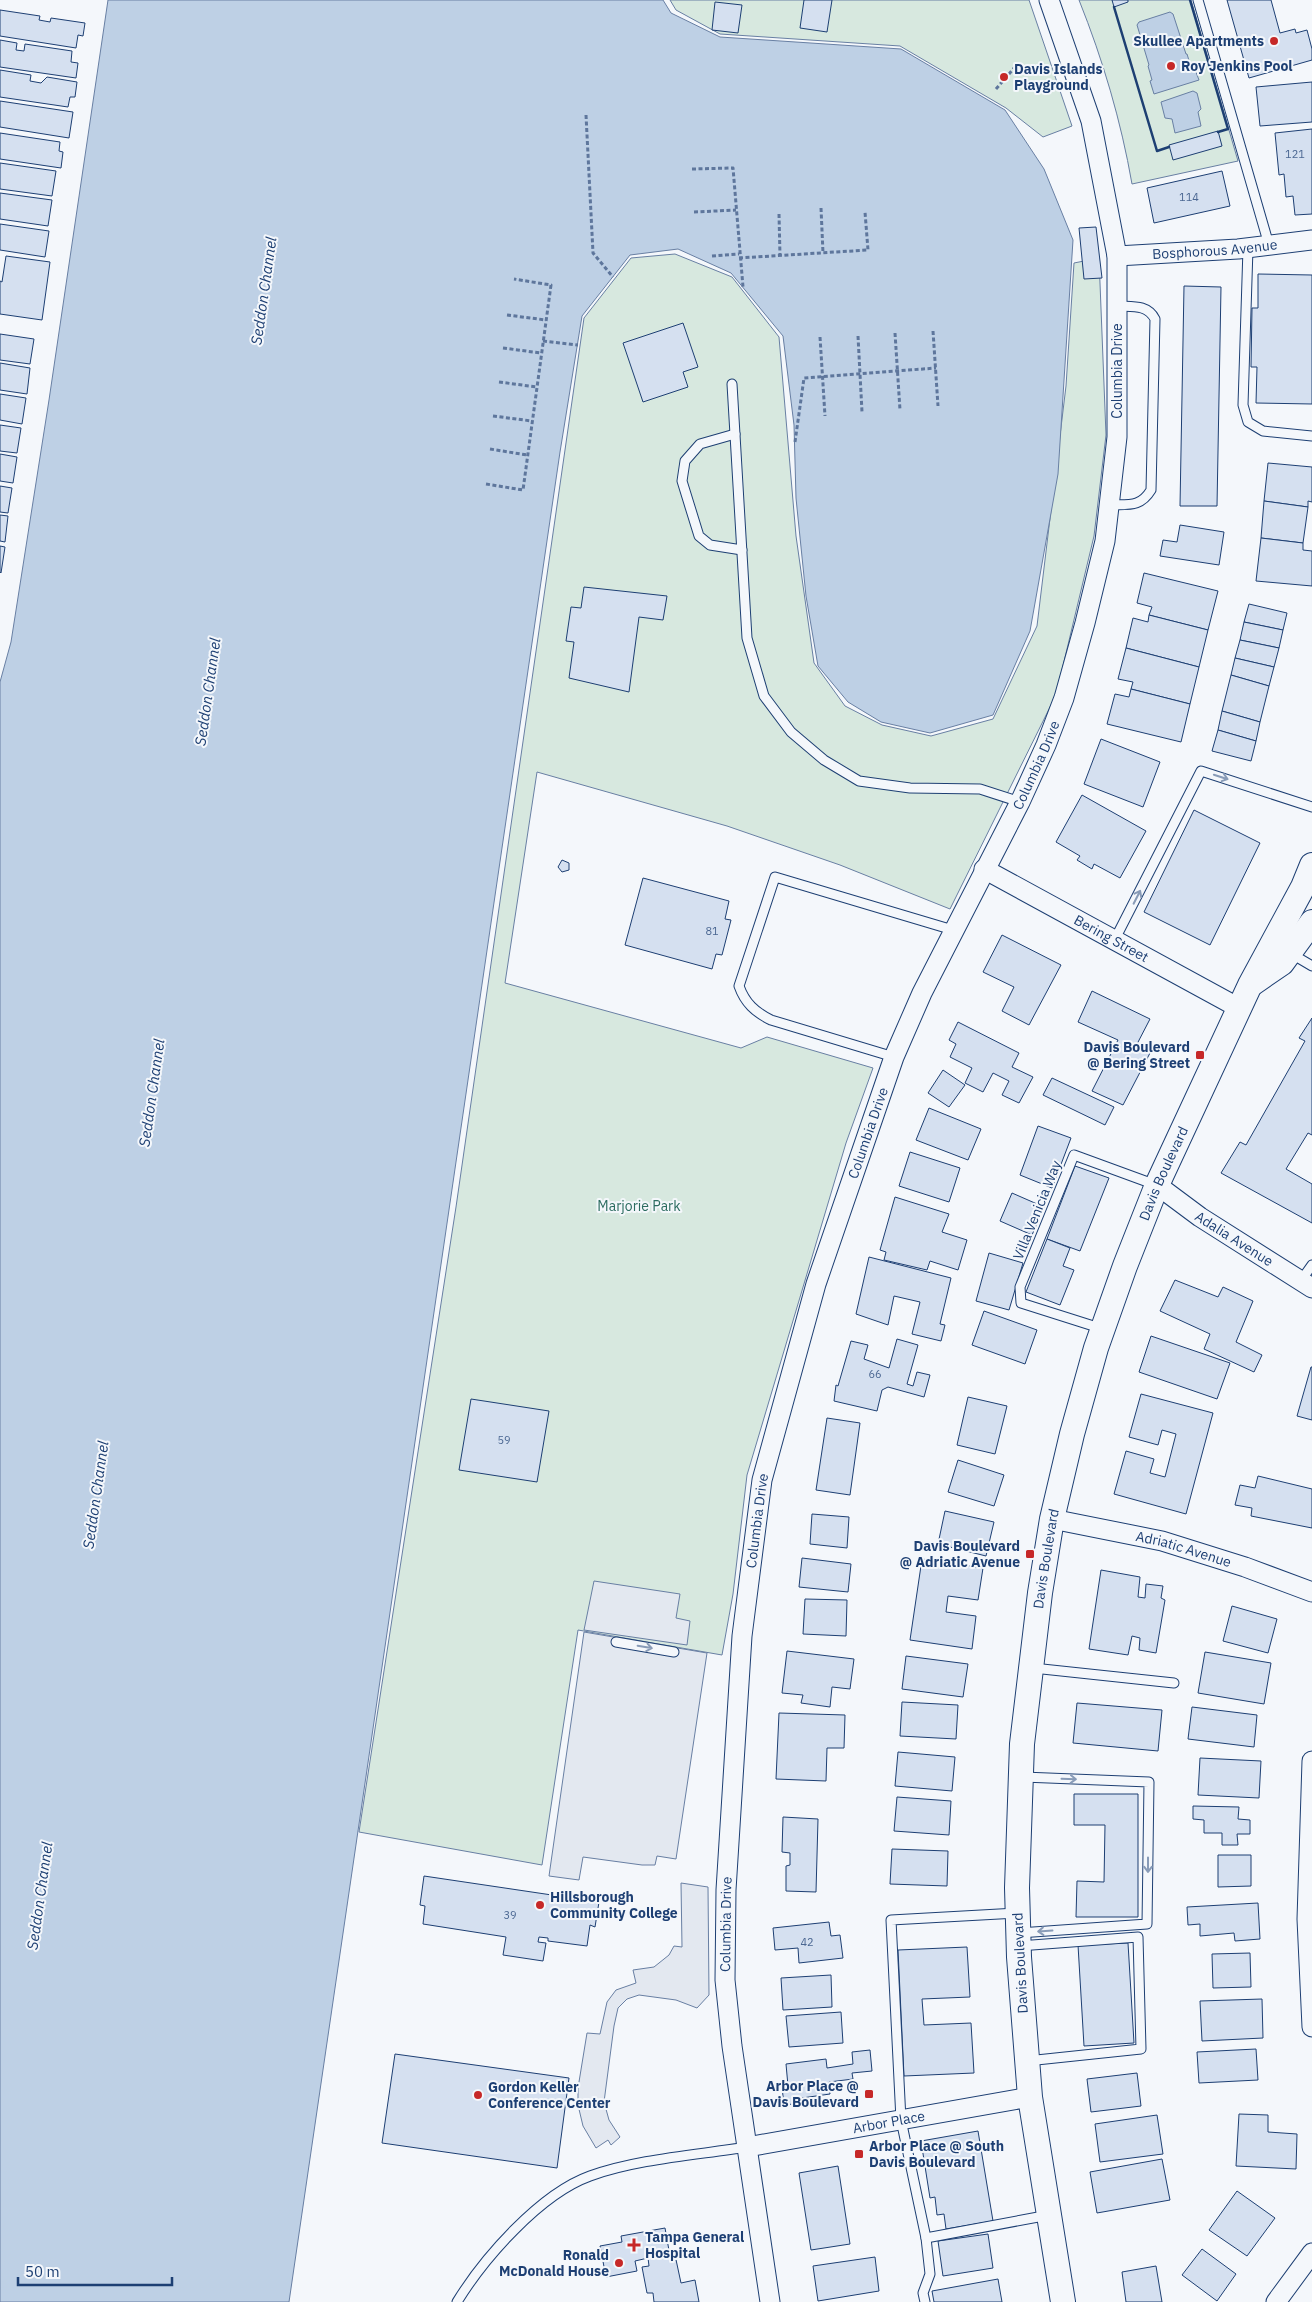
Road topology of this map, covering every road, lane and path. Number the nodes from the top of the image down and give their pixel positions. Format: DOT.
graph roads {
  1 [pos="1049,0"];
  2 [pos="1198,0"];
  3 [pos="1015,67"];
  4 [pos="996,89"];
  5 [pos="586,115"];
  6 [pos="692,169"];
  7 [pos="821,208"];
  8 [pos="736,210"];
  9 [pos="694,212"];
  10 [pos="865,212"];
  11 [pos="779,214"];
  12 [pos="1312,240"];
  13 [pos="1269,245"];
  14 [pos="1248,248"];
  15 [pos="823,252"];
  16 [pos="712,256"];
  17 [pos="739,256"];
  18 [pos="780,256"];
  19 [pos="1117,256"];
  20 [pos="613,277"];
  21 [pos="514,279"];
  22 [pos="743,287"];
  23 [pos="1117,306"];
  24 [pos="508,315"];
  25 [pos="546,320"];
  26 [pos="933,331"];
  27 [pos="895,333"];
  28 [pos="858,336"];
  29 [pos="820,337"];
  30 [pos="543,341"];
  31 [pos="578,345"];
  32 [pos="504,348"];
  33 [pos="541,354"];
  34 [pos="936,368"];
  35 [pos="898,371"];
  36 [pos="860,374"];
  37 [pos="823,377"];
  38 [pos="499,382"];
  39 [pos="732,384"];
  40 [pos="537,388"];
  41 [pos="938,406"];
  42 [pos="900,410"];
  43 [pos="862,412"];
  44 [pos="494,416"];
  45 [pos="825,416"];
  46 [pos="532,422"];
  47 [pos="735,434"];
  48 [pos="1312,436"];
  49 [pos="794,442"];
  50 [pos="490,450"];
  51 [pos="527,455"];
  52 [pos="486,484"];
  53 [pos="1109,505"];
  54 [pos="742,550"];
  55 [pos="1020,802"];
  56 [pos="1312,807"];
  57 [pos="1312,865"];
  58 [pos="984,869"];
  59 [pos="1308,889"];
  60 [pos="1312,923"];
  61 [pos="953,930"];
  62 [pos="1114,941"];
  63 [pos="1281,948"];
  64 [pos="1312,966"];
  65 [pos="1239,1008"];
  66 [pos="894,1057"];
  67 [pos="1157,1185"];
  68 [pos="1312,1265"];
  69 [pos="1306,1285"];
  70 [pos="1103,1329"];
  71 [pos="1052,1519"];
  72 [pos="1312,1592"];
  73 [pos="616,1642"];
  74 [pos="674,1652"];
  75 [pos="1030,1668"];
  76 [pos="1174,1683"];
  77 [pos="1312,1761"];
  78 [pos="1020,1776"];
  79 [pos="1018,1931"];
  80 [pos="1312,2027"];
  81 [pos="1027,2061"];
  82 [pos="1030,2098"];
  83 [pos="901,2120"];
  84 [pos="747,2147"];
  85 [pos="1049,2215"];
  86 [pos="926,2238"];
  87 [pos="1312,2253"];
  88 [pos="457,2302"];
  89 [pos="770,2302"];
  90 [pos="925,2302"];
  91 [pos="1063,2302"];
  92 [pos="1276,2302"];
  1 -- 19 [label="street, Columbia Drive"];
  2 -- 13 [label="lane"];
  3 -- 4 [label="path"];
  5 -- 20 [label="path"];
  6 -- 8 [label="path"];
  7 -- 15 [label="path"];
  8 -- 9 [label="path"];
  8 -- 17 [label="path"];
  10 -- 15 [label="path"];
  11 -- 18 [label="path"];
  12 -- 13 [label="street, Bosphorous Avenue"];
  13 -- 14 [label="street, Bosphorous Avenue"];
  14 -- 19 [label="street, Bosphorous Avenue"];
  14 -- 48 [label="lane"];
  15 -- 18 [label="path"];
  16 -- 17 [label="path"];
  17 -- 18 [label="path"];
  17 -- 22 [label="path"];
  19 -- 23 [label="street, Columbia Drive"];
  21 -- 25 [label="path"];
  23 -- 53 [label="street, Columbia Drive"];
  23 -- 53 [label="lane"];
  24 -- 25 [label="path"];
  25 -- 30 [label="path"];
  26 -- 34 [label="path"];
  27 -- 35 [label="path"];
  28 -- 36 [label="path"];
  29 -- 37 [label="path"];
  30 -- 31 [label="path"];
  30 -- 33 [label="path"];
  32 -- 33 [label="path"];
  33 -- 40 [label="path"];
  34 -- 35 [label="path"];
  34 -- 41 [label="path"];
  35 -- 36 [label="path"];
  35 -- 42 [label="path"];
  36 -- 37 [label="path"];
  36 -- 43 [label="path"];
  37 -- 45 [label="path"];
  37 -- 49 [label="path"];
  38 -- 40 [label="path"];
  39 -- 47 [label="lane"];
  40 -- 46 [label="path"];
  44 -- 46 [label="path"];
  46 -- 51 [label="path"];
  47 -- 54 [label="lane"];
  47 -- 54 [label="lane"];
  50 -- 51 [label="path"];
  51 -- 52 [label="path"];
  53 -- 55 [label="street, Columbia Drive"];
  54 -- 55 [label="lane"];
  55 -- 58 [label="street, Columbia Drive"];
  62 -- 56 [label="lane, one-way"];
  57 -- 59 [label="street"];
  58 -- 61 [label="street, Columbia Drive"];
  58 -- 62 [label="street, Bering Street"];
  59 -- 63 [label="street"];
  60 -- 63 [label="street"];
  61 -- 66 [label="street, Columbia Drive"];
  61 -- 66 [label="lane"];
  62 -- 65 [label="street, Bering Street"];
  63 -- 64 [label="lane"];
  63 -- 65 [label="street, Davis Boulevard"];
  65 -- 67 [label="street, Davis Boulevard"];
  66 -- 84 [label="street, Columbia Drive"];
  67 -- 69 [label="street, Adalia Avenue"];
  67 -- 70 [label="street, Davis Boulevard"];
  67 -- 70 [label="lane, Villa Venicia Way"];
  68 -- 69 [label="lane"];
  70 -- 71 [label="street, Davis Boulevard"];
  71 -- 72 [label="street, Adriatic Avenue"];
  71 -- 75 [label="street, Davis Boulevard"];
  73 -- 74 [label="lane, one-way"];
  75 -- 76 [label="lane"];
  75 -- 78 [label="street, Davis Boulevard"];
  77 -- 80 [label="street"];
  78 -- 79 [label="street, Davis Boulevard"];
  78 -- 79 [label="lane, one-way"];
  79 -- 81 [label="street, Davis Boulevard"];
  79 -- 81 [label="lane"];
  79 -- 83 [label="lane"];
  81 -- 82 [label="street, Davis Boulevard"];
  82 -- 83 [label="street, Arbor Place"];
  82 -- 85 [label="street, Davis Boulevard"];
  83 -- 84 [label="street, Arbor Place"];
  83 -- 86 [label="lane"];
  84 -- 88 [label="lane"];
  84 -- 89 [label="street, Columbia Drive"];
  85 -- 86 [label="lane"];
  85 -- 91 [label="street, Davis Boulevard"];
  86 -- 90 [label="lane"];
  87 -- 92 [label="street"];
}
